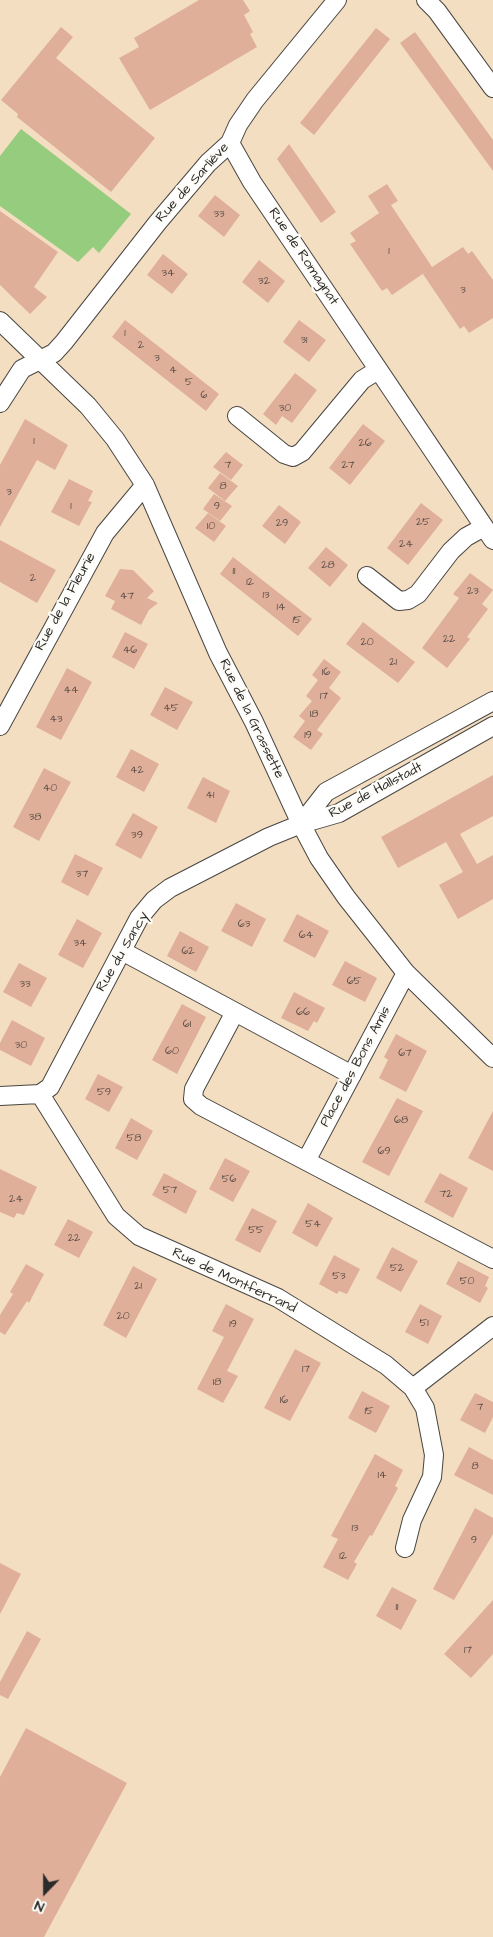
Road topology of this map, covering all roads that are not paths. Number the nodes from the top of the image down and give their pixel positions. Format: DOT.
graph roads {
  1 [pos="337,0"];
  2 [pos="426,0"];
  3 [pos="493,88"];
  4 [pos="230,143"];
  5 [pos="0,321"];
  6 [pos="41,359"];
  7 [pos="378,370"];
  8 [pos="0,402"];
  9 [pos="237,416"];
  10 [pos="145,485"];
  11 [pos="488,534"];
  12 [pos="367,576"];
  13 [pos="493,701"];
  14 [pos="0,726"];
  15 [pos="493,726"];
  16 [pos="301,824"];
  17 [pos="122,951"];
  18 [pos="406,972"];
  19 [pos="235,1012"];
  20 [pos="493,1058"];
  21 [pos="352,1075"];
  22 [pos="40,1094"];
  23 [pos="0,1096"];
  24 [pos="306,1161"];
  25 [pos="493,1259"];
  26 [pos="493,1326"];
  27 [pos="413,1388"];
  28 [pos="405,1548"];
  1 -- 4 [label="street, Rue de Sarliève"];
  2 -- 3 [label="street"];
  4 -- 6 [label="street, Rue de Sarliève"];
  4 -- 7 [label="street, Rue de Romagnat"];
  5 -- 6 [label="street, Rue de la Grassette"];
  6 -- 8 [label="street, Rue de Sarliève"];
  6 -- 10 [label="street, Rue de la Grassette"];
  7 -- 9 [label="street"];
  7 -- 11 [label="street, Rue de Romagnat"];
  10 -- 14 [label="street, Rue de la Fleurie"];
  10 -- 16 [label="street, Rue de la Grassette"];
  11 -- 12 [label="street, Rue de Romagnat"];
  13 -- 16 [label="street, Rue de Hallstadt"];
  15 -- 16 [label="street, Rue de Hallstadt"];
  16 -- 17 [label="street, Rue du Sancy"];
  16 -- 18 [label="street, Rue de la Grassette"];
  17 -- 19 [label="street"];
  17 -- 22 [label="street, Rue du Sancy"];
  18 -- 20 [label="street, Rue de la Grassette"];
  18 -- 21 [label="street, Place des Bons Amis"];
  19 -- 21 [label="street"];
  19 -- 24 [label="street"];
  21 -- 24 [label="street, Place des Bons Amis"];
  22 -- 23 [label="street"];
  22 -- 27 [label="street, Rue de Montferrand"];
  24 -- 25 [label="street"];
  26 -- 27 [label="street"];
  27 -- 28 [label="street, Rue de Montferrand"];
}
